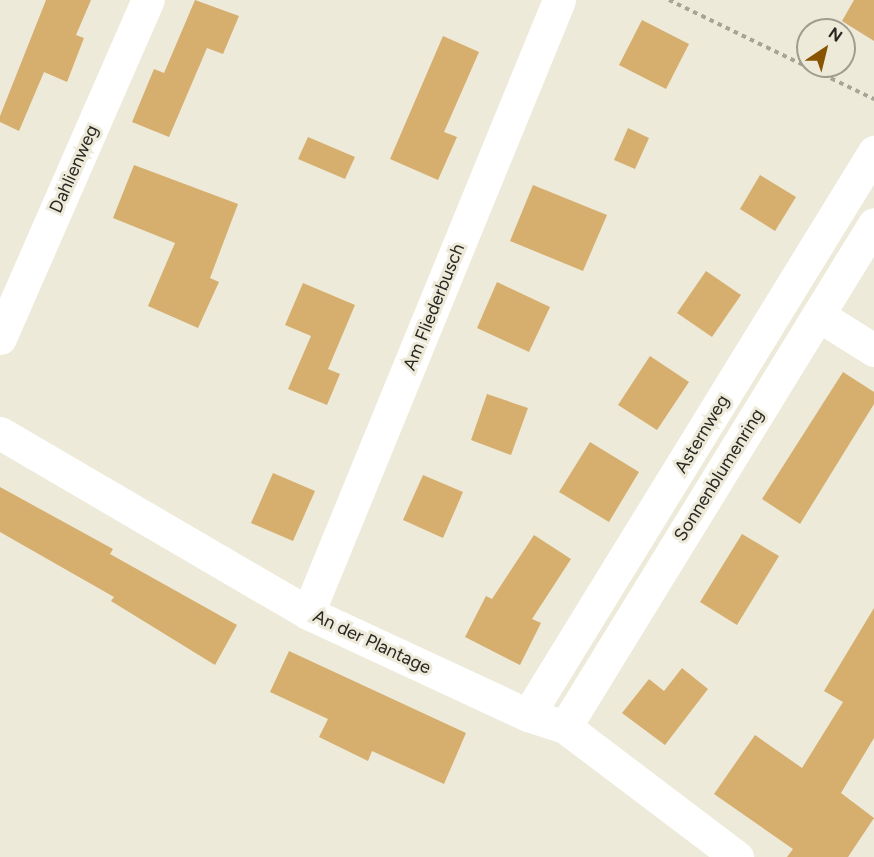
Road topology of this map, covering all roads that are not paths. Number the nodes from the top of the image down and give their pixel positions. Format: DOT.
graph roads {
  1 [pos="148,0"];
  2 [pos="559,0"];
  3 [pos="874,152"];
  4 [pos="874,224"];
  5 [pos="818,315"];
  6 [pos="0,338"];
  7 [pos="874,350"];
  8 [pos="0,433"];
  9 [pos="308,613"];
  10 [pos="528,715"];
  11 [pos="565,727"];
  12 [pos="737,857"];
  1 -- 6 [label="street, Dahlienweg"];
  2 -- 9 [label="street, Am Fliederbusch"];
  3 -- 10 [label="street, Asternweg"];
  4 -- 5 [label="street, Sonnenblumenring"];
  5 -- 7 [label="street"];
  5 -- 11 [label="street, Sonnenblumenring"];
  8 -- 9 [label="street, An der Plantage"];
  9 -- 10 [label="street, An der Plantage"];
  10 -- 11 [label="street, An der Plantage"];
  11 -- 12 [label="street, An der Plantage"];
}
